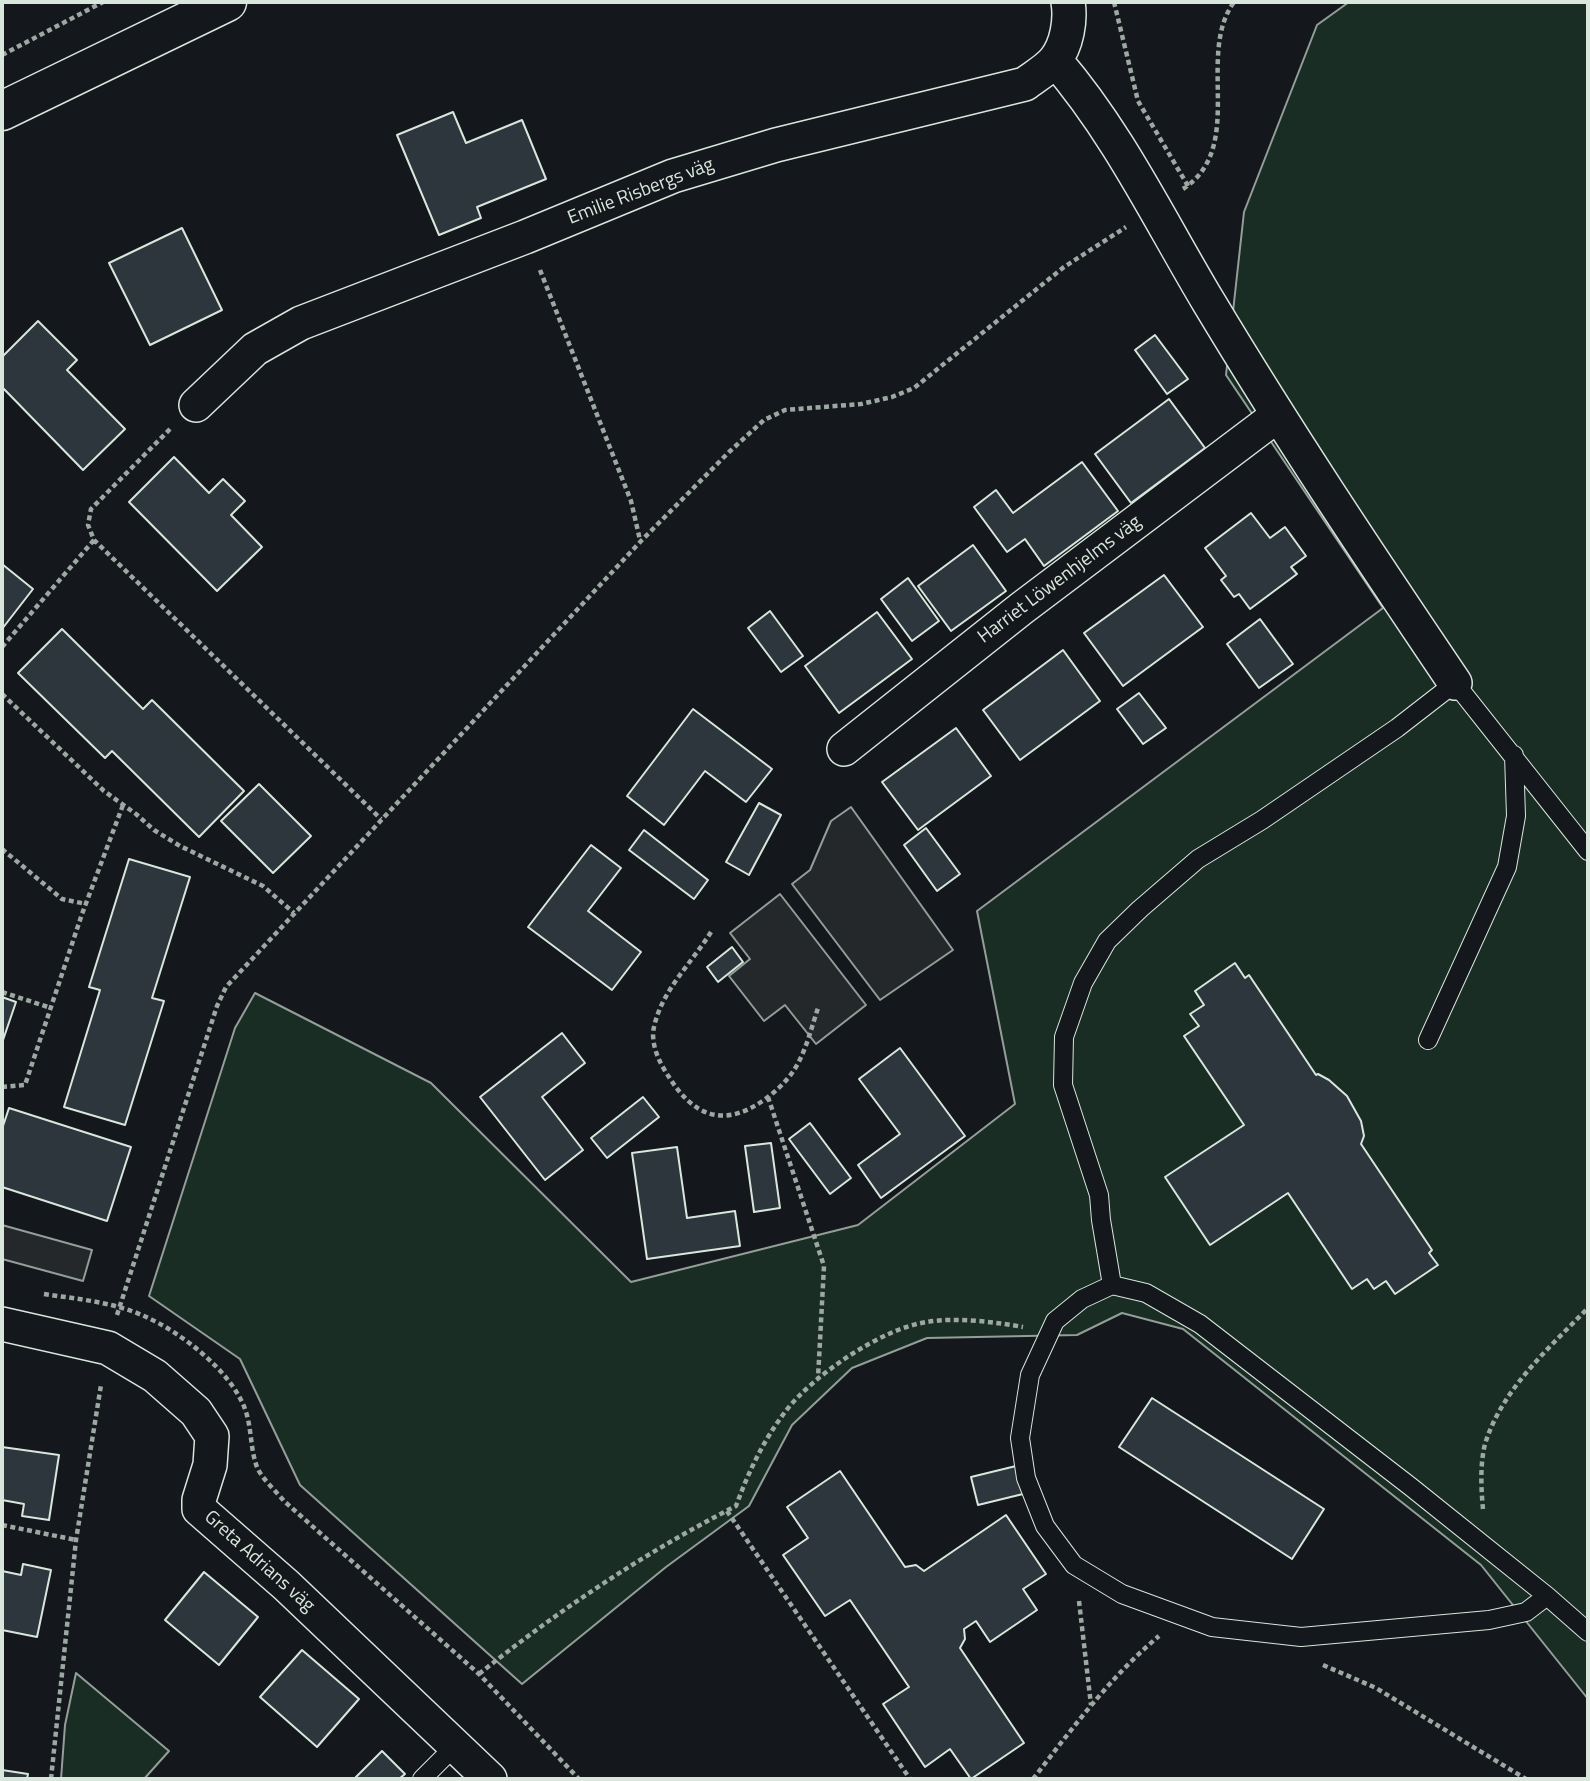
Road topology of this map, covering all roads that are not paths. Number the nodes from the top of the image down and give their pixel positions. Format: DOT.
graph roads {
  1 [pos="1068,2"];
  2 [pos="213,5"];
  3 [pos="1055,60"];
  4 [pos="2,111"];
  5 [pos="196,405"];
  6 [pos="1278,415"];
  7 [pos="1455,683"];
  8 [pos="844,750"];
  9 [pos="1514,755"];
  10 [pos="1588,851"];
  11 [pos="1427,1040"];
  12 [pos="1112,1285"];
  13 [pos="2,1324"];
  14 [pos="1547,1596"];
  15 [pos="1588,1632"];
  16 [pos="456,1745"];
  17 [pos="422,1779"];
  18 [pos="490,1779"];
  1 -- 3 [label="street, Emilie Risbergs väg"];
  2 -- 4 [label="street"];
  3 -- 5 [label="street, Emilie Risbergs väg"];
  3 -- 6 [label="street"];
  6 -- 7 [label="street"];
  6 -- 8 [label="street, Harriet Löwenhjelms väg"];
  7 -- 9 [label="lane"];
  7 -- 12 [label="lane"];
  9 -- 10 [label="lane"];
  9 -- 11 [label="lane"];
  12 -- 14 [label="lane"];
  12 -- 14 [label="lane"];
  13 -- 16 [label="street, Greta Adrians väg"];
  14 -- 15 [label="lane"];
  16 -- 17 [label="lane"];
  16 -- 18 [label="street, Greta Adrians väg"];
}
